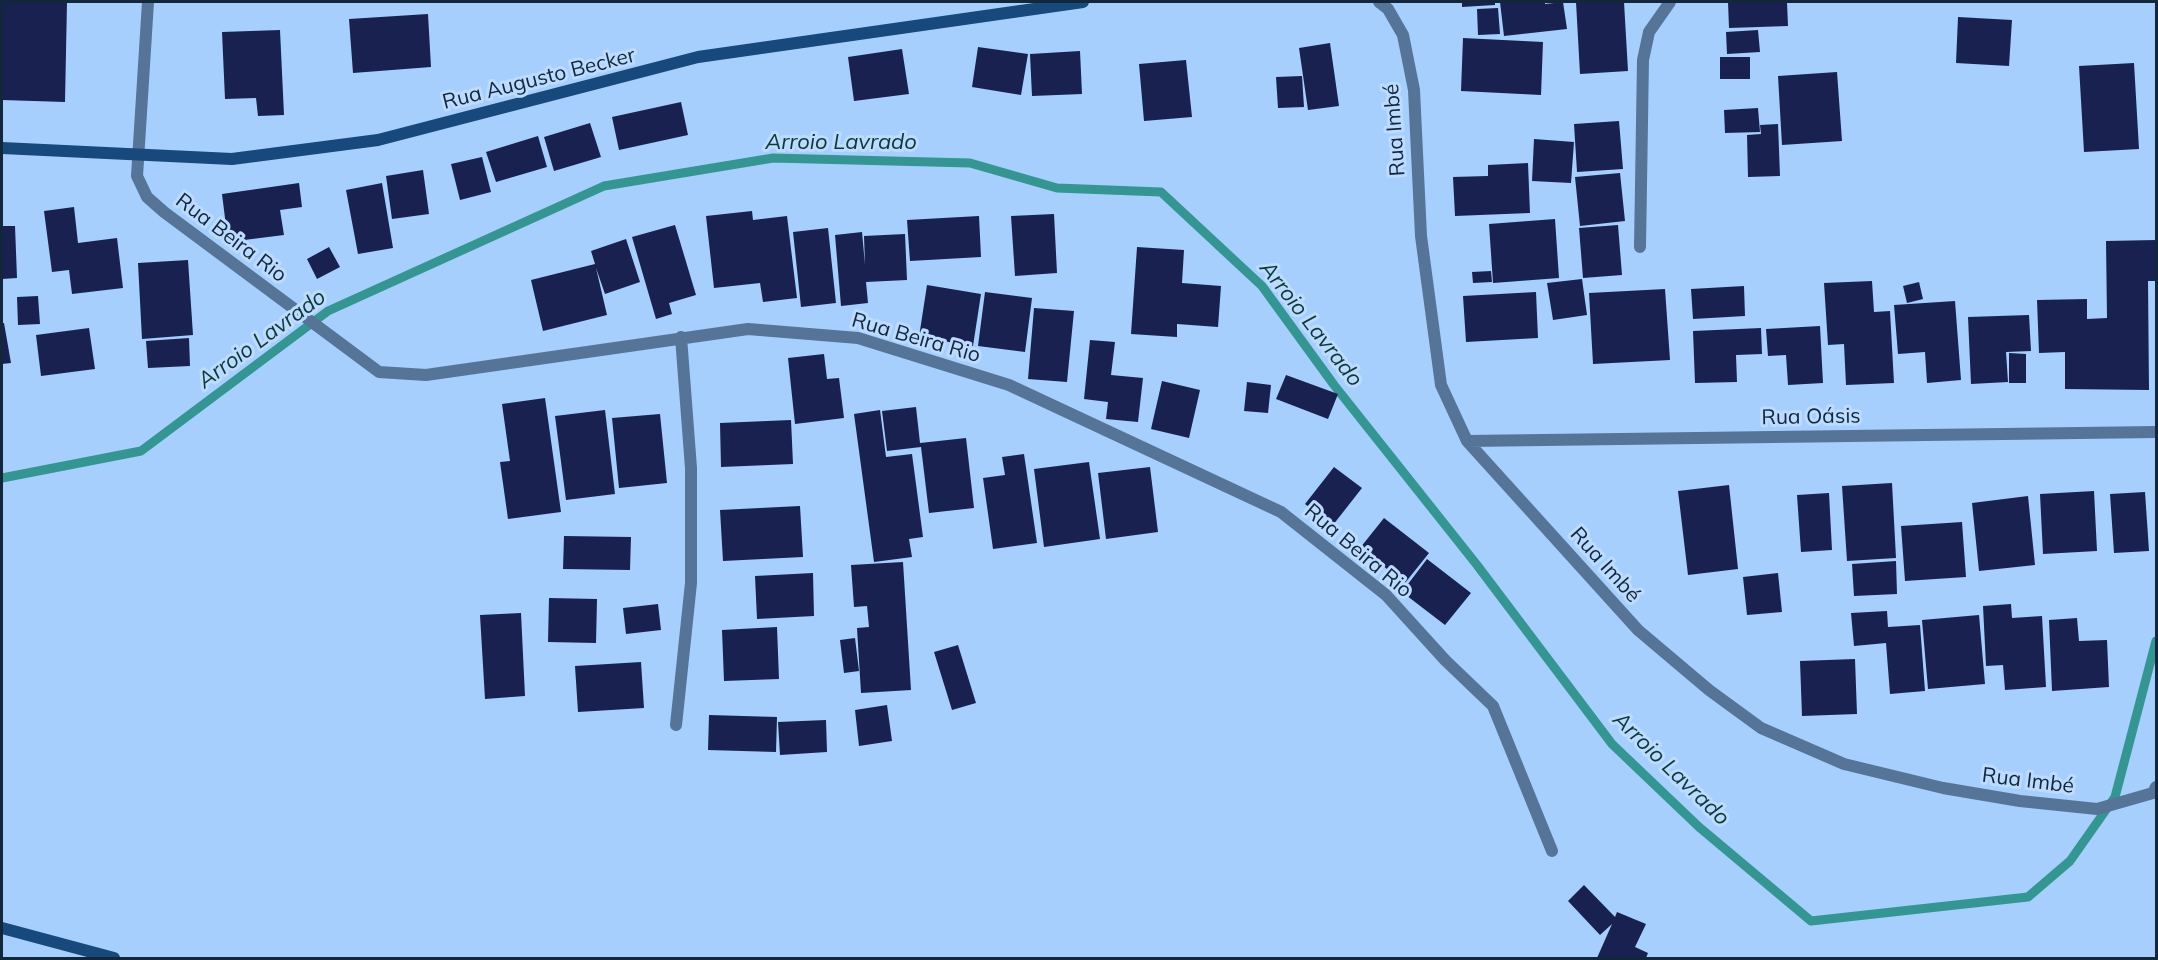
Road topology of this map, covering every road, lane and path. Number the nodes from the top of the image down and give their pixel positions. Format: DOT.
graph roads {
  1 [pos="148,2"];
  2 [pos="1083,2"];
  3 [pos="1379,2"];
  4 [pos="1671,2"];
  5 [pos="2,148"];
  6 [pos="138,155"];
  7 [pos="1640,247"];
  8 [pos="681,337"];
  9 [pos="2157,432"];
  10 [pos="1467,441"];
  11 [pos="676,725"];
  12 [pos="2155,790"];
  13 [pos="1552,852"];
  14 [pos="2,928"];
  15 [pos="114,958"];
  1 -- 6 [label="street, Rua Beira Rio"];
  2 -- 6 [label="street, Rua Augusto Becker"];
  3 -- 10 [label="street, Rua Imbé"];
  4 -- 7 [label="street"];
  5 -- 6 [label="street, Rua Augusto Becker"];
  6 -- 8 [label="street, Rua Beira Rio"];
  8 -- 11 [label="street"];
  8 -- 13 [label="street, Rua Beira Rio"];
  9 -- 10 [label="street, Rua Oásis"];
  10 -- 12 [label="street, Rua Imbé"];
  14 -- 15 [label="street"];
}
